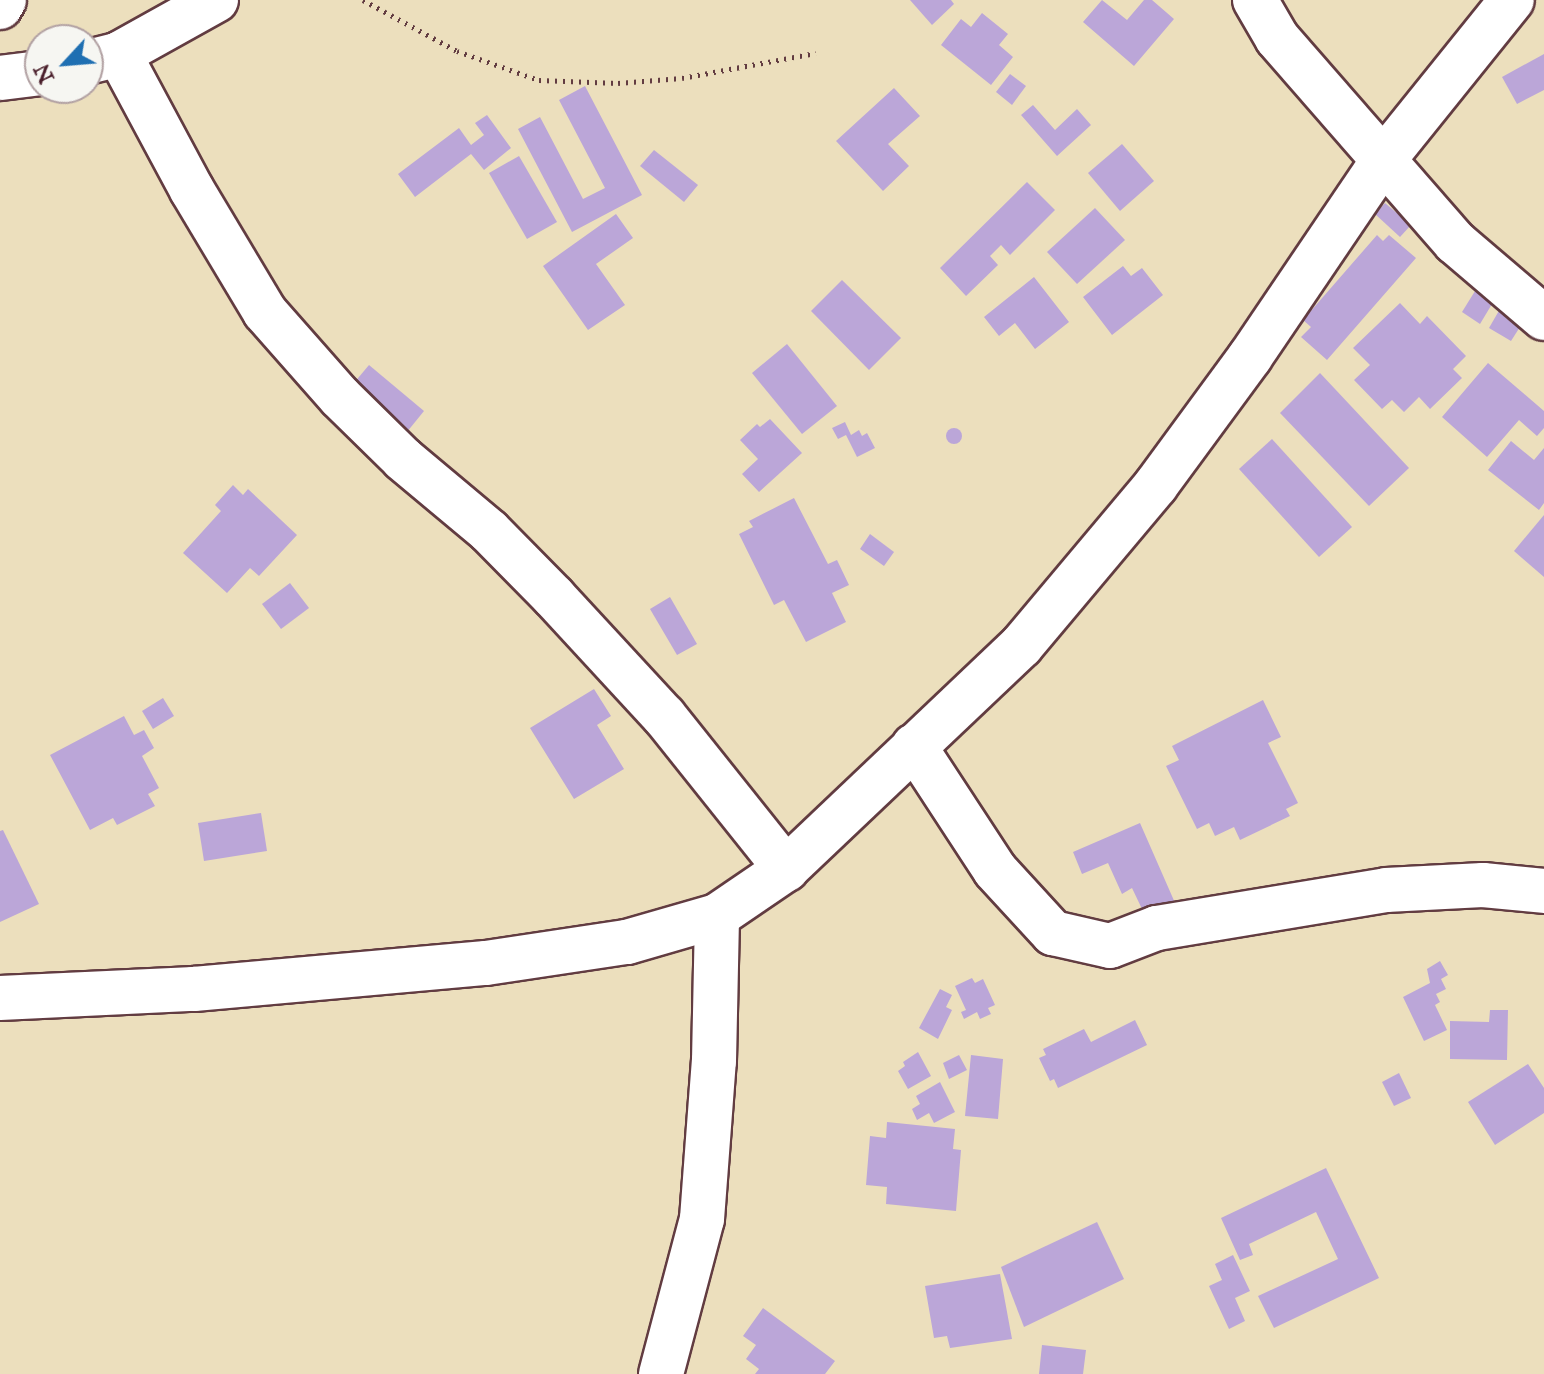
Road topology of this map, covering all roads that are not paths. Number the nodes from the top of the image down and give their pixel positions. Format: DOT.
graph roads {
  1 [pos="4,0"];
  2 [pos="216,0"];
  3 [pos="1255,0"];
  4 [pos="1512,0"];
  5 [pos="0,7"];
  6 [pos="104,58"];
  7 [pos="24,75"];
  8 [pos="0,78"];
  9 [pos="1384,159"];
  10 [pos="1544,318"];
  11 [pos="914,746"];
  12 [pos="786,869"];
  13 [pos="1544,891"];
  14 [pos="717,916"];
  15 [pos="0,998"];
  16 [pos="664,1371"];
  1 -- 5 [label="street"];
  2 -- 6 [label="street"];
  3 -- 9 [label="street"];
  4 -- 9 [label="street"];
  6 -- 12 [label="street"];
  7 -- 8 [label="street"];
  9 -- 10 [label="street"];
  9 -- 11 [label="street"];
  11 -- 12 [label="street"];
  11 -- 13 [label="street"];
  12 -- 14 [label="street"];
  14 -- 15 [label="street"];
  14 -- 16 [label="street"];
}
